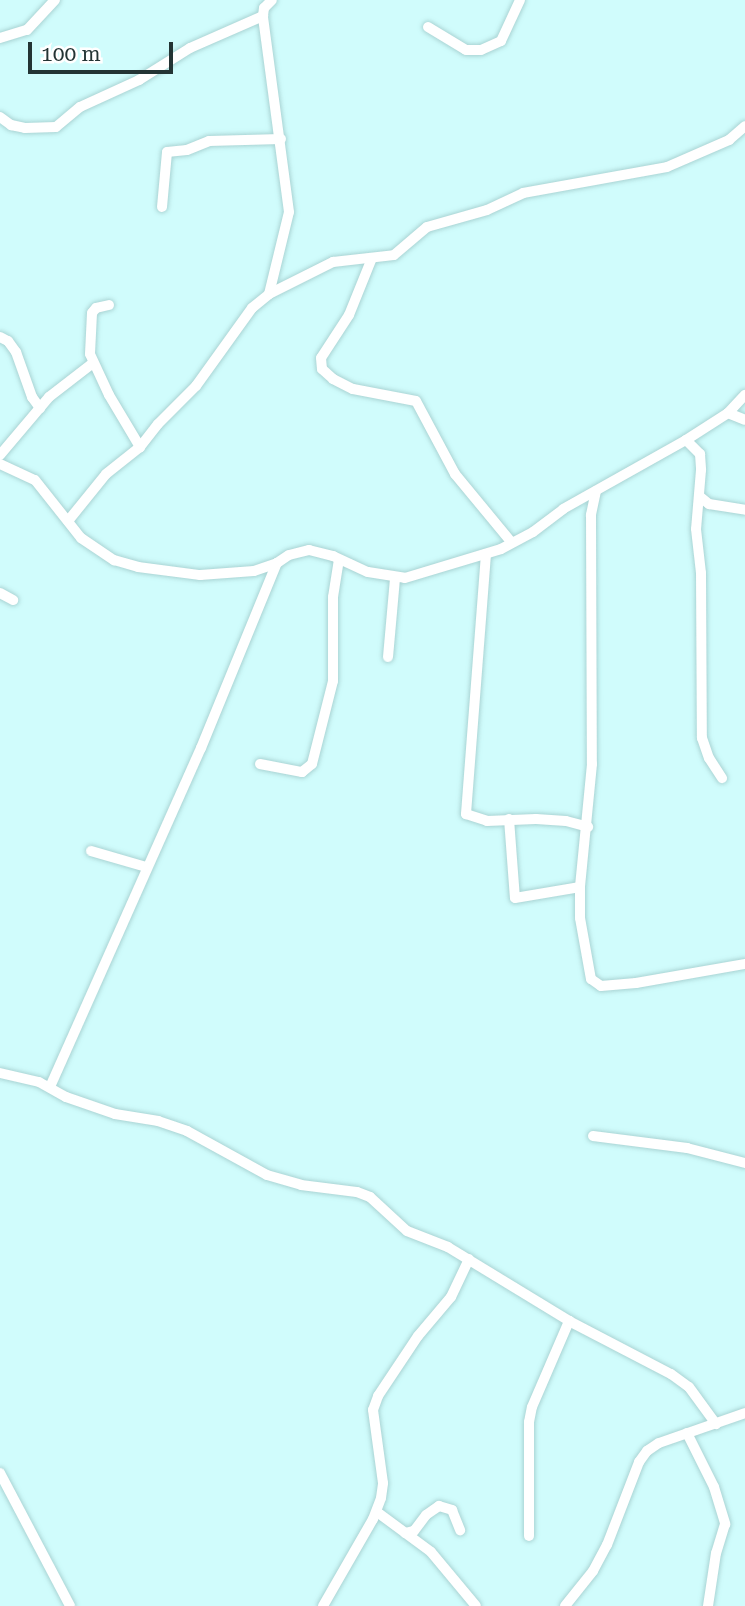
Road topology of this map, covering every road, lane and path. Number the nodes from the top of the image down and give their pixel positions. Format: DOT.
graph roads {
  1 [pos="55,0"];
  2 [pos="272,0"];
  3 [pos="520,0"];
  4 [pos="263,16"];
  5 [pos="428,27"];
  6 [pos="0,38"];
  7 [pos="0,117"];
  8 [pos="745,126"];
  9 [pos="281,139"];
  10 [pos="162,207"];
  11 [pos="372,258"];
  12 [pos="269,294"];
  13 [pos="109,305"];
  14 [pos="0,337"];
  15 [pos="93,363"];
  16 [pos="745,395"];
  17 [pos="40,408"];
  18 [pos="727,413"];
  19 [pos="745,420"];
  20 [pos="686,440"];
  21 [pos="140,447"];
  22 [pos="0,455"];
  23 [pos="0,464"];
  24 [pos="596,491"];
  25 [pos="699,496"];
  26 [pos="745,510"];
  27 [pos="68,521"];
  28 [pos="512,543"];
  29 [pos="486,555"];
  30 [pos="339,559"];
  31 [pos="277,563"];
  32 [pos="395,578"];
  33 [pos="0,593"];
  34 [pos="13,600"];
  35 [pos="388,657"];
  36 [pos="260,764"];
  37 [pos="722,778"];
  38 [pos="509,819"];
  39 [pos="588,827"];
  40 [pos="91,851"];
  41 [pos="146,867"];
  42 [pos="580,887"];
  43 [pos="745,964"];
  44 [pos="0,1073"];
  45 [pos="50,1087"];
  46 [pos="593,1136"];
  47 [pos="745,1163"];
  48 [pos="469,1259"];
  49 [pos="569,1321"];
  50 [pos="745,1413"];
  51 [pos="716,1424"];
  52 [pos="687,1433"];
  53 [pos="0,1473"];
  54 [pos="377,1512"];
  55 [pos="460,1530"];
  56 [pos="405,1534"];
  57 [pos="528,1536"];
  58 [pos="70,1606"];
  59 [pos="323,1606"];
  60 [pos="476,1606"];
  61 [pos="565,1606"];
  62 [pos="708,1606"];
  1 -- 6 [label="street"];
  2 -- 4 [label="street"];
  3 -- 5 [label="street"];
  4 -- 7 [label="street"];
  4 -- 9 [label="street"];
  8 -- 11 [label="street"];
  9 -- 10 [label="street"];
  9 -- 12 [label="street"];
  11 -- 12 [label="street"];
  11 -- 28 [label="street"];
  12 -- 21 [label="street"];
  13 -- 15 [label="street"];
  14 -- 17 [label="street"];
  15 -- 17 [label="street"];
  15 -- 21 [label="street"];
  16 -- 18 [label="street"];
  17 -- 22 [label="street"];
  18 -- 19 [label="street"];
  18 -- 20 [label="street"];
  20 -- 24 [label="street"];
  20 -- 25 [label="street"];
  21 -- 27 [label="street"];
  23 -- 27 [label="street"];
  24 -- 28 [label="street"];
  24 -- 39 [label="street"];
  25 -- 26 [label="street"];
  25 -- 37 [label="street"];
  27 -- 31 [label="street"];
  28 -- 29 [label="street"];
  29 -- 32 [label="street"];
  29 -- 38 [label="street"];
  30 -- 31 [label="street"];
  30 -- 32 [label="street"];
  30 -- 36 [label="street"];
  31 -- 41 [label="street"];
  32 -- 35 [label="street"];
  33 -- 34 [label="street"];
  38 -- 39 [label="street"];
  38 -- 42 [label="street"];
  39 -- 42 [label="street"];
  40 -- 41 [label="street"];
  41 -- 45 [label="street"];
  42 -- 43 [label="street"];
  44 -- 45 [label="street"];
  45 -- 48 [label="street"];
  46 -- 47 [label="street"];
  48 -- 49 [label="street"];
  48 -- 54 [label="street"];
  49 -- 51 [label="street"];
  49 -- 57 [label="street"];
  50 -- 51 [label="street"];
  51 -- 52 [label="street"];
  52 -- 61 [label="street"];
  52 -- 62 [label="street"];
  53 -- 58 [label="street"];
  54 -- 56 [label="street"];
  54 -- 59 [label="street"];
  55 -- 56 [label="street"];
  56 -- 60 [label="street"];
}
